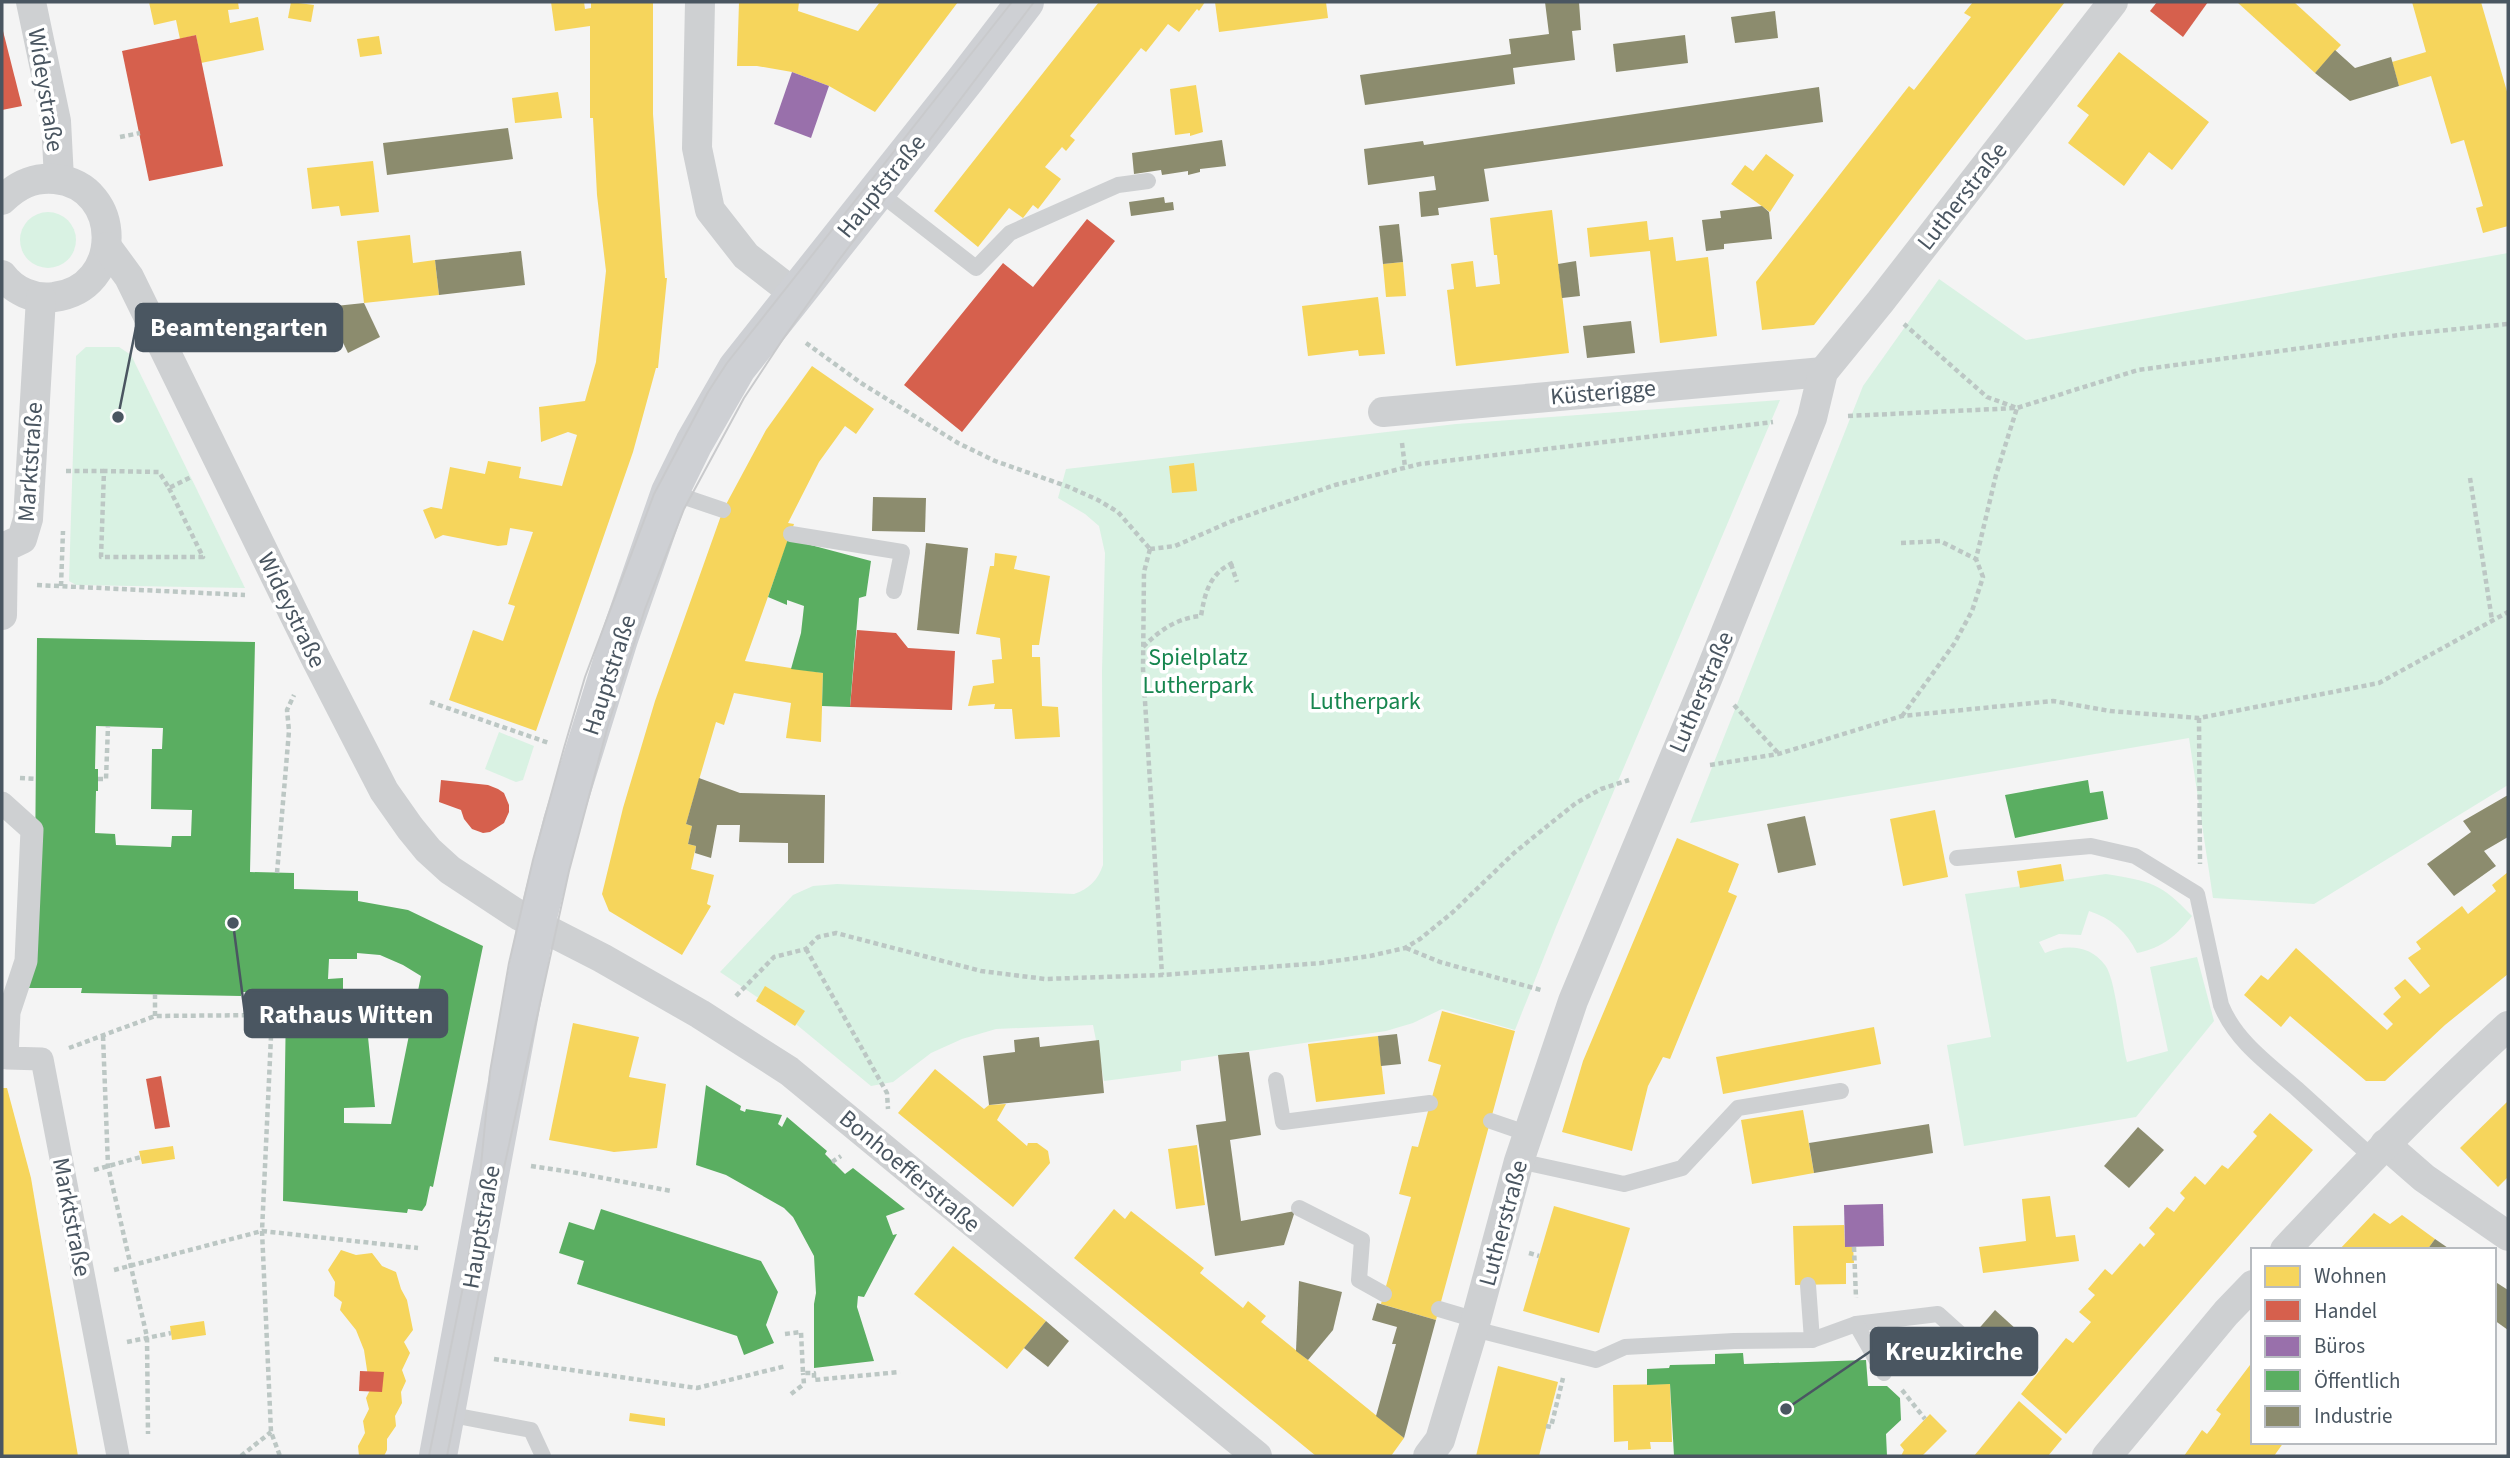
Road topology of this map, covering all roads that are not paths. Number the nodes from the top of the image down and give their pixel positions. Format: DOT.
graph roads {
  1 [pos="31,2"];
  2 [pos="700,2"];
  3 [pos="1025,2"];
  4 [pos="2113,2"];
  5 [pos="59,179"];
  6 [pos="1147,181"];
  7 [pos="877,191"];
  8 [pos="2,200"];
  9 [pos="107,247"];
  10 [pos="2,275"];
  11 [pos="41,298"];
  12 [pos="785,306"];
  13 [pos="1823,372"];
  14 [pos="1383,412"];
  15 [pos="670,492"];
  16 [pos="723,510"];
  17 [pos="791,534"];
  18 [pos="2,548"];
  19 [pos="3,583"];
  20 [pos="894,591"];
  21 [pos="2,615"];
  22 [pos="2,803"];
  23 [pos="1957,858"];
  24 [pos="536,925"];
  25 [pos="5,1009"];
  26 [pos="2508,1026"];
  27 [pos="4,1058"];
  28 [pos="1276,1080"];
  29 [pos="1841,1091"];
  30 [pos="1430,1103"];
  31 [pos="1491,1121"];
  32 [pos="1524,1147"];
  33 [pos="2379,1151"];
  34 [pos="1299,1208"];
  35 [pos="2508,1236"];
  36 [pos="2287,1248"];
  37 [pos="1808,1285"];
  38 [pos="2251,1286"];
  39 [pos="1384,1294"];
  40 [pos="1439,1309"];
  41 [pos="1856,1324"];
  42 [pos="1475,1325"];
  43 [pos="1812,1340"];
  44 [pos="1968,1341"];
  45 [pos="1884,1373"];
  46 [pos="447,1414"];
  47 [pos="118,1456"];
  48 [pos="438,1456"];
  49 [pos="543,1456"];
  50 [pos="1257,1456"];
  51 [pos="1428,1456"];
  52 [pos="2107,1456"];
  1 -- 5 [label="street, Wideystraße"];
  2 -- 12 [label="street"];
  3 -- 7 [label="main road, Hauptstraße"];
  4 -- 13 [label="street, Lutherstraße"];
  5 -- 8 [label="street"];
  5 -- 9 [label="street"];
  6 -- 7 [label="lane"];
  7 -- 12 [label="main road, Hauptstraße"];
  9 -- 11 [label="street"];
  9 -- 24 [label="street, Wideystraße"];
  10 -- 11 [label="street"];
  11 -- 18 [label="street, Marktstraße"];
  12 -- 15 [label="main road, Hauptstraße"];
  13 -- 14 [label="street, Küsterigge"];
  13 -- 32 [label="street, Lutherstraße"];
  15 -- 16 [label="lane"];
  15 -- 24 [label="main road, Hauptstraße"];
  17 -- 20 [label="lane"];
  18 -- 19 [label="street, Marktstraße"];
  19 -- 21 [label="street, Marktstraße"];
  22 -- 25 [label="street"];
  23 -- 33 [label="lane"];
  24 -- 46 [label="main road, Hauptstraße"];
  24 -- 50 [label="street, Bonhoefferstraße"];
  25 -- 27 [label="street"];
  26 -- 33 [label="street"];
  27 -- 47 [label="street, Marktstraße"];
  28 -- 30 [label="lane"];
  29 -- 32 [label="lane"];
  31 -- 32 [label="lane"];
  32 -- 42 [label="street, Lutherstraße"];
  33 -- 35 [label="street"];
  33 -- 36 [label="street"];
  34 -- 39 [label="lane"];
  37 -- 43 [label="lane"];
  38 -- 52 [label="street"];
  40 -- 42 [label="lane"];
  41 -- 43 [label="lane"];
  41 -- 44 [label="lane"];
  41 -- 45 [label="lane"];
  42 -- 43 [label="lane"];
  42 -- 51 [label="street, Lutherstraße"];
  46 -- 48 [label="main road, Hauptstraße"];
  46 -- 49 [label="lane"];
}
